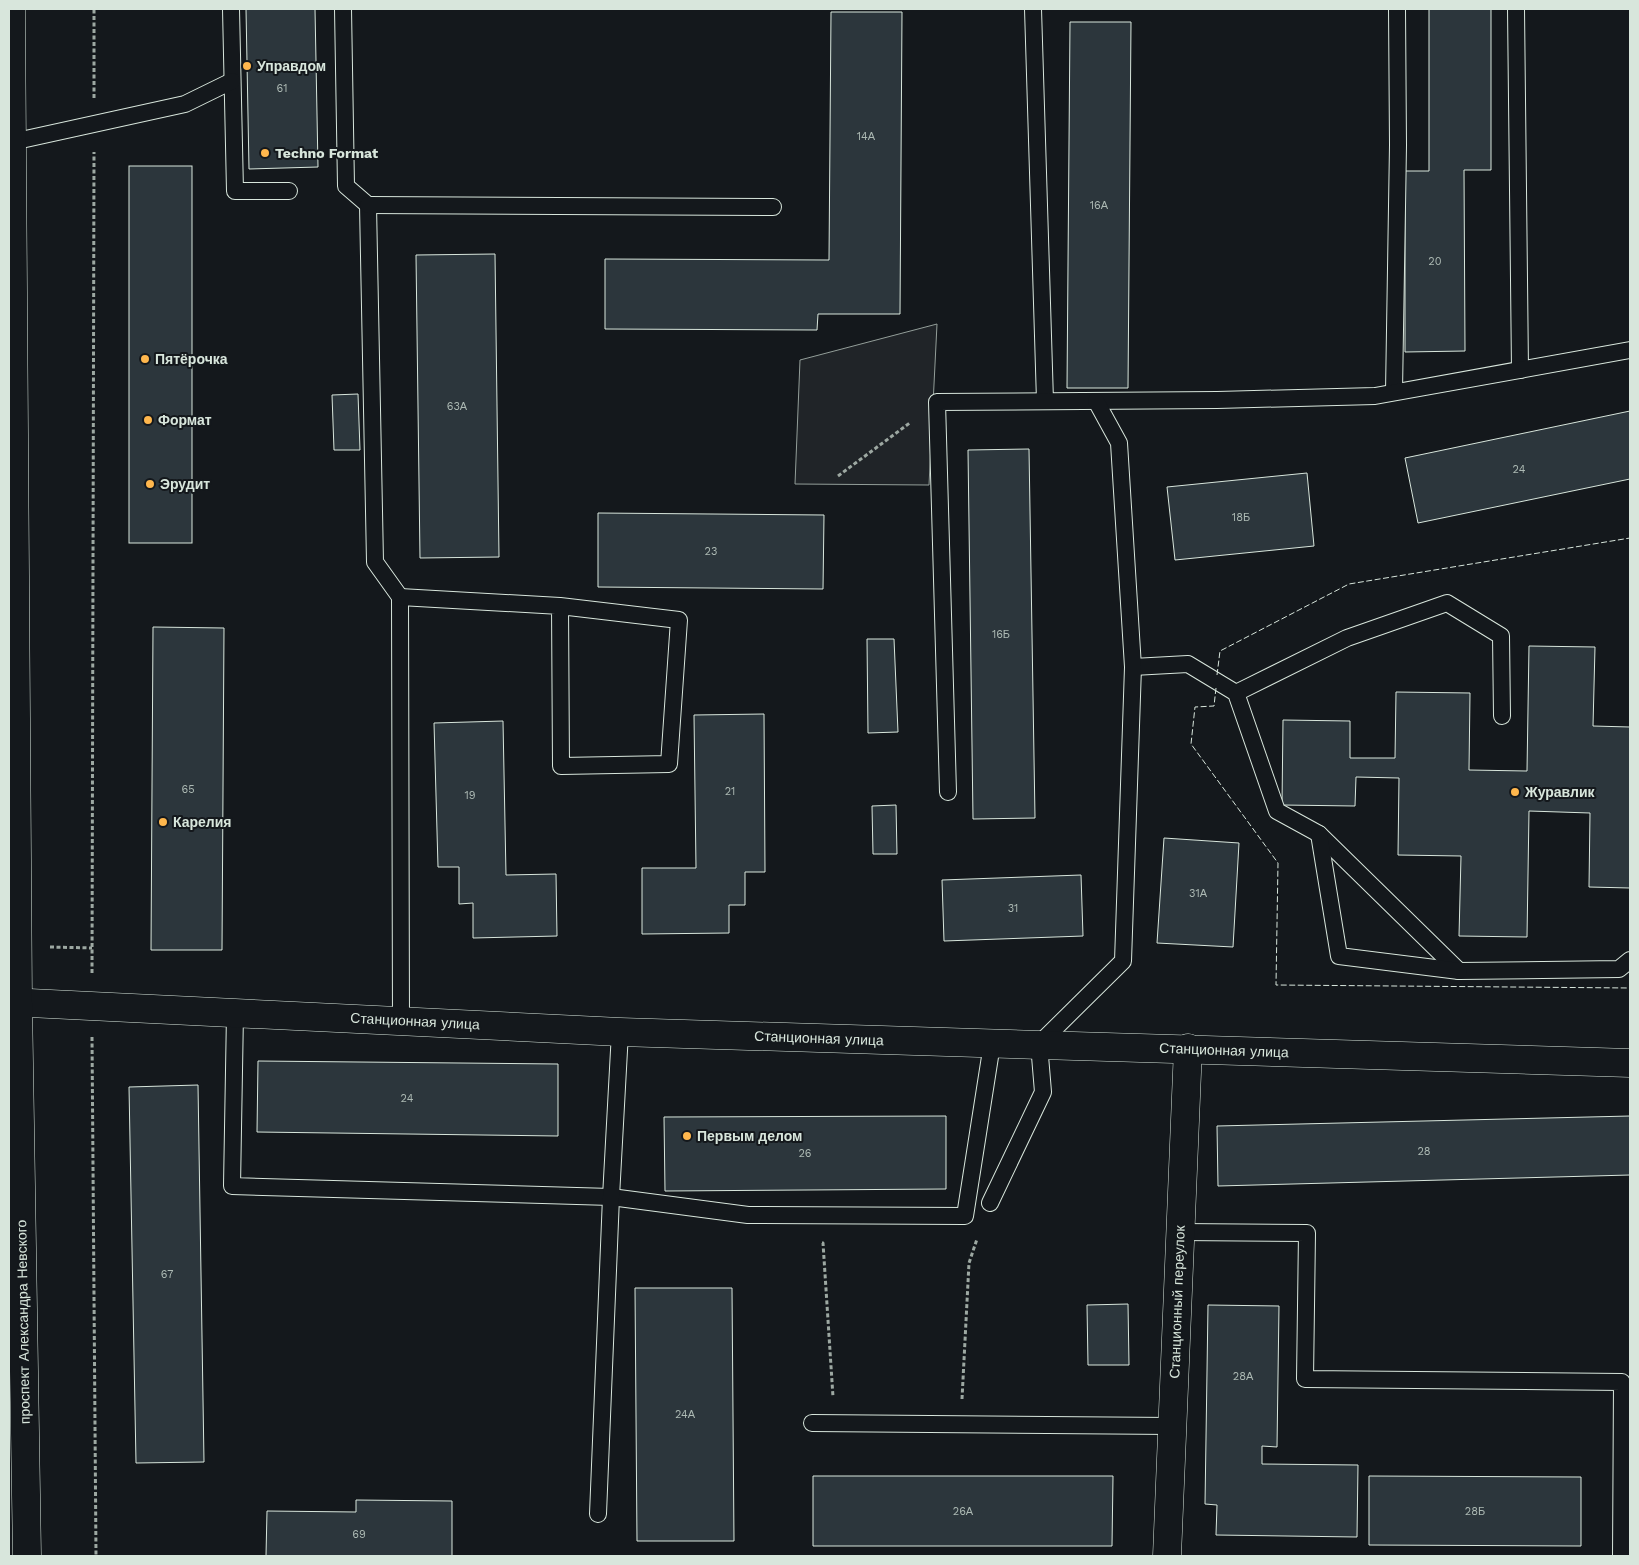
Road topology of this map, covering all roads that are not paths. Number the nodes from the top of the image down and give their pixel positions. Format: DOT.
graph roads {
  1 [pos="11,9"];
  2 [pos="231,9"];
  3 [pos="343,9"];
  4 [pos="1033,9"];
  5 [pos="1396,9"];
  6 [pos="1516,9"];
  7 [pos="232,81"];
  8 [pos="12,142"];
  9 [pos="289,191"];
  10 [pos="368,205"];
  11 [pos="773,207"];
  12 [pos="11,305"];
  13 [pos="1630,350"];
  14 [pos="1520,370"];
  15 [pos="1394,392"];
  16 [pos="1044,401"];
  17 [pos="1096,401"];
  18 [pos="400,597"];
  19 [pos="560,606"];
  20 [pos="1133,667"];
  21 [pos="1236,693"];
  22 [pos="1502,716"];
  23 [pos="948,792"];
  24 [pos="1319,834"];
  25 [pos="1630,960"];
  26 [pos="1459,971"];
  27 [pos="13,1002"];
  28 [pos="235,1013"];
  29 [pos="401,1021"];
  30 [pos="620,1032"];
  31 [pos="992,1044"];
  32 [pos="1039,1044"];
  33 [pos="1188,1048"];
  34 [pos="1630,1063"];
  35 [pos="611,1197"];
  36 [pos="990,1204"];
  37 [pos="1180,1232"];
  38 [pos="812,1423"];
  39 [pos="1172,1426"];
  40 [pos="598,1514"];
  41 [pos="18,1519"];
  42 [pos="27,1556"];
  43 [pos="1167,1556"];
  44 [pos="1621,1556"];
  1 -- 8 [label="street, проспект Александра Невского"];
  2 -- 7 [label="lane"];
  3 -- 10 [label="lane"];
  4 -- 16 [label="lane"];
  5 -- 15 [label="lane"];
  6 -- 14 [label="lane"];
  7 -- 8 [label="lane"];
  7 -- 9 [label="lane"];
  8 -- 12 [label="street, проспект Александра Невского"];
  10 -- 11 [label="lane"];
  10 -- 18 [label="lane"];
  12 -- 27 [label="street, проспект Александра Невского"];
  13 -- 14 [label="lane"];
  14 -- 15 [label="lane"];
  15 -- 17 [label="lane"];
  16 -- 17 [label="lane"];
  16 -- 23 [label="lane"];
  17 -- 20 [label="lane"];
  18 -- 19 [label="lane"];
  18 -- 29 [label="lane"];
  19 -- 19 [label="lane"];
  20 -- 21 [label="lane"];
  20 -- 32 [label="lane"];
  21 -- 22 [label="lane"];
  21 -- 24 [label="lane"];
  24 -- 26 [label="lane"];
  24 -- 26 [label="lane"];
  25 -- 26 [label="lane"];
  27 -- 28 [label="street, Станционная улица"];
  27 -- 41 [label="street, проспект Александра Невского"];
  28 -- 29 [label="street, Станционная улица"];
  28 -- 35 [label="lane"];
  29 -- 30 [label="street, Станционная улица"];
  30 -- 31 [label="street, Станционная улица"];
  30 -- 35 [label="lane"];
  31 -- 32 [label="street, Станционная улица"];
  31 -- 35 [label="lane"];
  32 -- 33 [label="street, Станционная улица"];
  32 -- 36 [label="lane"];
  33 -- 34 [label="street, Станционная улица"];
  33 -- 37 [label="street, Станционный переулок"];
  35 -- 40 [label="lane"];
  37 -- 39 [label="street, Станционный переулок"];
  37 -- 44 [label="lane"];
  38 -- 39 [label="lane"];
  39 -- 43 [label="street, Станционный переулок"];
  41 -- 42 [label="street, проспект Александра Невского"];
}
